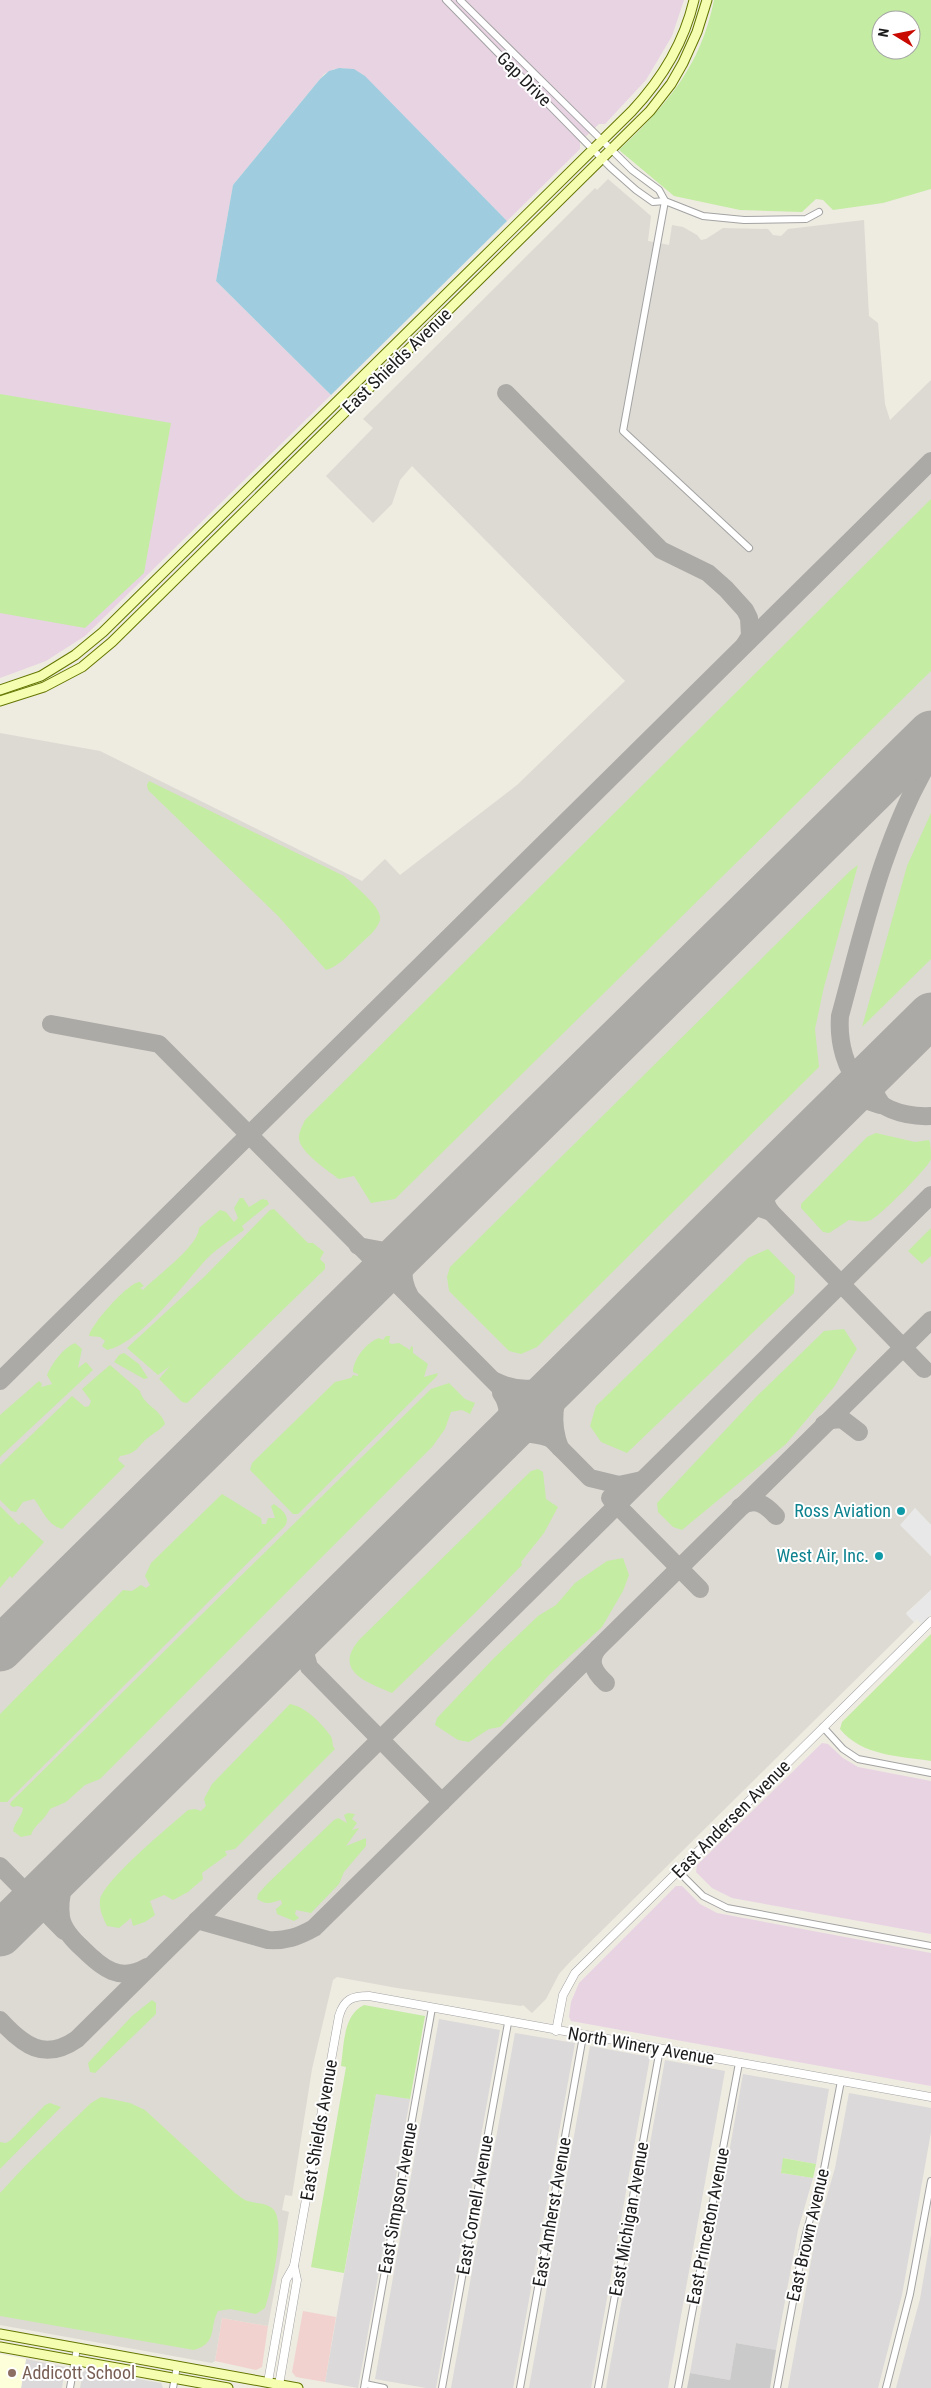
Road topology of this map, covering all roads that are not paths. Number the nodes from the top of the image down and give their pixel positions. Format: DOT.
graph roads {
  1 [pos="446,0"];
  2 [pos="460,0"];
  3 [pos="694,0"];
  4 [pos="707,0"];
  5 [pos="521,61"];
  6 [pos="513,69"];
  7 [pos="603,140"];
  8 [pos="612,149"];
  9 [pos="594,150"];
  10 [pos="602,159"];
  11 [pos="665,201"];
  12 [pos="819,212"];
  13 [pos="750,548"];
  14 [pos="122,612"];
  15 [pos="132,622"];
  16 [pos="0,690"];
  17 [pos="0,701"];
  18 [pos="931,1621"];
  19 [pos="823,1728"];
  20 [pos="931,1773"];
  21 [pos="678,1871"];
  22 [pos="931,1946"];
  23 [pos="350,1998"];
  24 [pos="432,2008"];
  25 [pos="508,2022"];
  26 [pos="556,2031"];
  27 [pos="584,2036"];
  28 [pos="660,2050"];
  29 [pos="739,2063"];
  30 [pos="841,2081"];
  31 [pos="931,2097"];
  32 [pos="931,2181"];
  33 [pos="294,2266"];
  34 [pos="0,2334"];
  35 [pos="0,2347"];
  36 [pos="77,2348"];
  37 [pos="75,2360"];
  38 [pos="177,2366"];
  39 [pos="173,2383"];
  40 [pos="267,2385"];
  41 [pos="279,2386"];
  42 [pos="364,2386"];
  43 [pos="70,2388"];
  44 [pos="228,2388"];
  45 [pos="298,2388"];
  46 [pos="384,2388"];
  47 [pos="442,2388"];
  48 [pos="520,2388"];
  49 [pos="598,2388"];
  50 [pos="678,2388"];
  51 [pos="777,2388"];
  52 [pos="886,2388"];
  1 -- 6 [label="street, Gap Drive"];
  2 -- 5 [label="street, Gap Drive"];
  3 -- 7 [label="main road, East Shields Avenue"];
  4 -- 8 [label="main road, East Shields Avenue"];
  5 -- 6 [label="street"];
  5 -- 7 [label="street, Gap Drive"];
  6 -- 9 [label="street, Gap Drive"];
  7 -- 8 [label="street, Gap Drive"];
  7 -- 9 [label="main road, East Shields Avenue"];
  8 -- 10 [label="main road, East Shields Avenue"];
  8 -- 11 [label="street, Gap Drive"];
  9 -- 10 [label="street, Gap Drive"];
  9 -- 14 [label="main road, East Shields Avenue"];
  10 -- 11 [label="street, Gap Drive"];
  10 -- 15 [label="main road, East Shields Avenue"];
  11 -- 12 [label="street, Gap Drive"];
  11 -- 13 [label="street"];
  14 -- 15 [label="main road"];
  14 -- 16 [label="main road, East Shields Avenue"];
  15 -- 17 [label="main road, East Shields Avenue"];
  18 -- 19 [label="street, East Andersen Avenue"];
  19 -- 20 [label="street"];
  19 -- 21 [label="street, East Andersen Avenue"];
  21 -- 22 [label="street"];
  21 -- 26 [label="street, East Andersen Avenue"];
  23 -- 24 [label="street, North Winery Avenue"];
  23 -- 33 [label="street, East Shields Avenue"];
  24 -- 25 [label="street, North Winery Avenue"];
  24 -- 42 [label="street, East Simpson Avenue"];
  25 -- 26 [label="street, North Winery Avenue"];
  25 -- 47 [label="street, East Cornell Avenue"];
  26 -- 27 [label="street, North Winery Avenue"];
  27 -- 28 [label="street, North Winery Avenue"];
  27 -- 48 [label="street, East Amherst Avenue"];
  28 -- 29 [label="street, North Winery Avenue"];
  28 -- 49 [label="street, East Michigan Avenue"];
  29 -- 30 [label="street, North Winery Avenue"];
  29 -- 50 [label="street, East Princeton Avenue"];
  30 -- 31 [label="street, North Winery Avenue"];
  30 -- 51 [label="street, East Brown Avenue"];
  32 -- 52 [label="street"];
  33 -- 40 [label="street, East Shields Avenue"];
  33 -- 41 [label="street, East Shields Avenue"];
  34 -- 36 [label="main road"];
  35 -- 37 [label="main road"];
  36 -- 37 [label="street"];
  36 -- 38 [label="main road"];
  37 -- 39 [label="main road"];
  37 -- 43 [label="street"];
  38 -- 39 [label="street"];
  38 -- 40 [label="main road"];
  39 -- 44 [label="main road"];
  40 -- 41 [label="main road"];
  41 -- 45 [label="main road"];
  42 -- 46 [label="street"];
}
